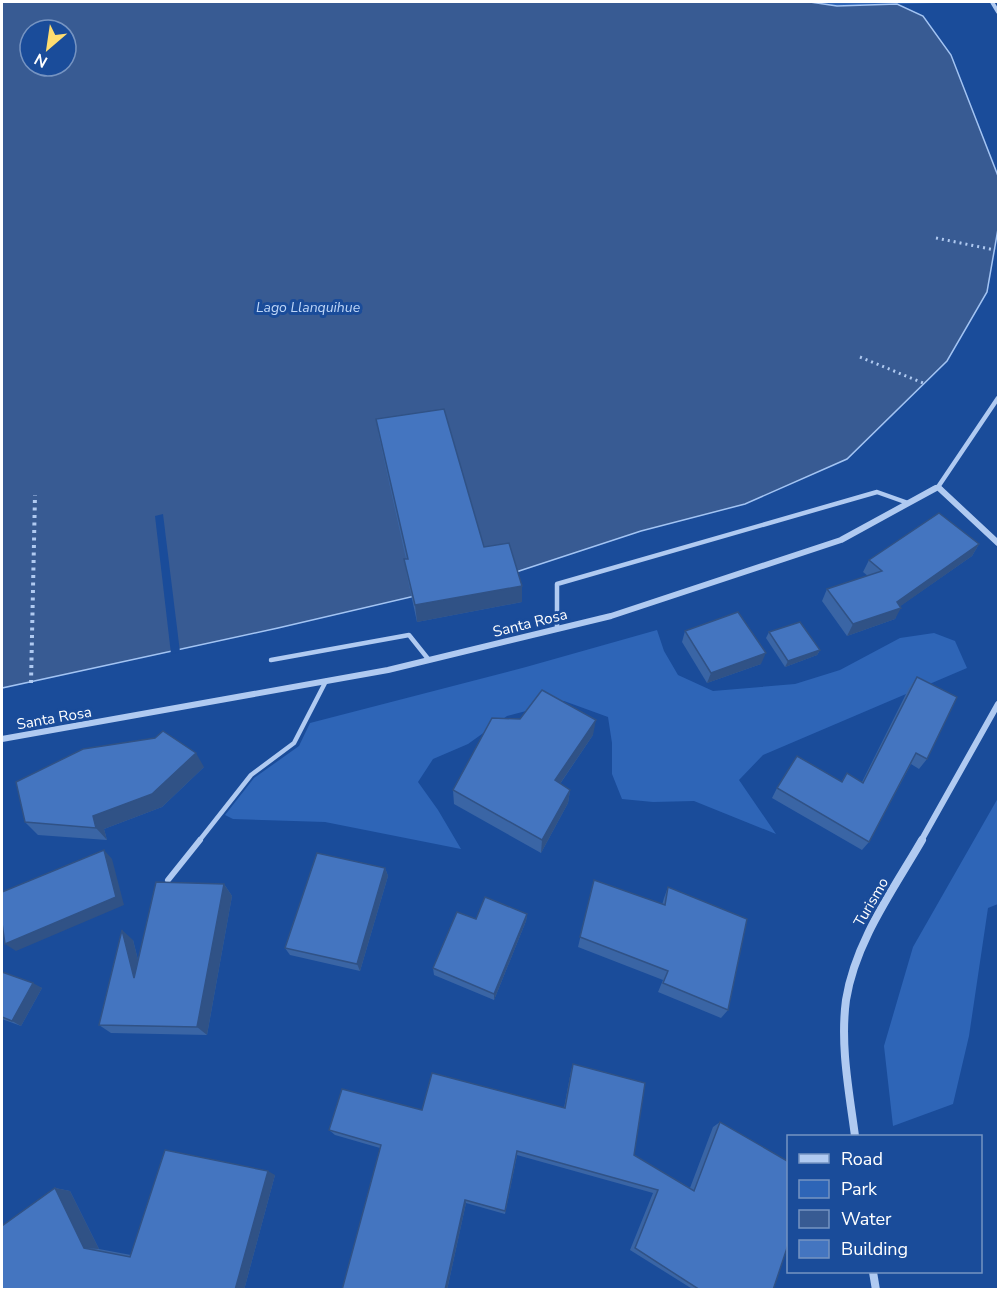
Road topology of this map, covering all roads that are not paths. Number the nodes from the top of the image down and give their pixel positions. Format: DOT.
graph roads {
  1 [pos="992,2"];
  2 [pos="999,12"];
  3 [pos="999,398"];
  4 [pos="938,487"];
  5 [pos="908,503"];
  6 [pos="999,543"];
  7 [pos="557,629"];
  8 [pos="271,660"];
  9 [pos="429,660"];
  10 [pos="326,681"];
  11 [pos="999,704"];
  12 [pos="2,739"];
  13 [pos="168,880"];
  14 [pos="855,1135"];
  15 [pos="873,1273"];
  16 [pos="876,1290"];
  1 -- 2 [label="street"];
  3 -- 4 [label="street, Santa Rosa"];
  4 -- 5 [label="street, Santa Rosa"];
  4 -- 6 [label="street"];
  5 -- 7 [label="street, Santa Rosa"];
  5 -- 7 [label="lane"];
  7 -- 9 [label="street, Santa Rosa"];
  8 -- 9 [label="lane"];
  9 -- 10 [label="street, Santa Rosa"];
  10 -- 12 [label="street, Santa Rosa"];
  10 -- 13 [label="lane"];
  11 -- 14 [label="street, Turismo"];
  15 -- 16 [label="street"];
}
